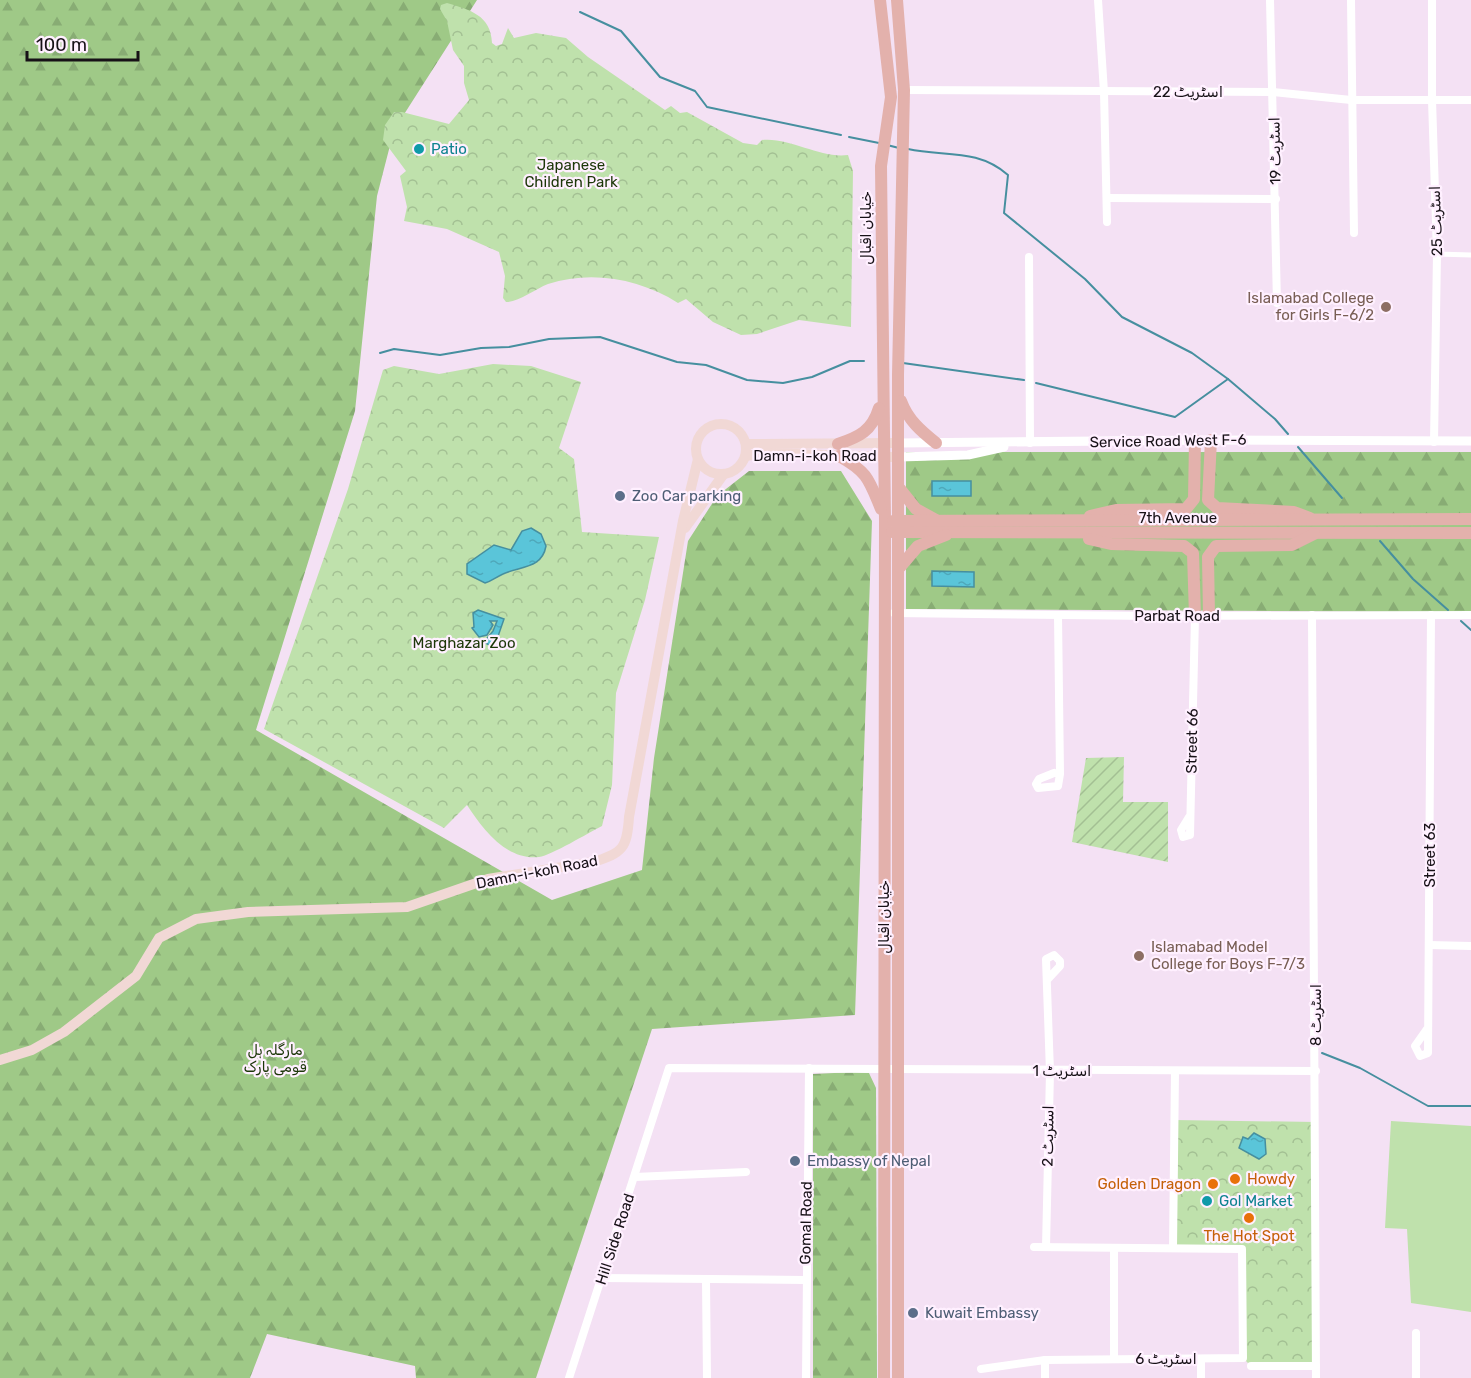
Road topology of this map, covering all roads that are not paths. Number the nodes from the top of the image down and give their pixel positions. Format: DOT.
graph roads {
  1 [pos="880,0"];
  2 [pos="897,0"];
  3 [pos="1098,0"];
  4 [pos="1270,0"];
  5 [pos="1351,0"];
  6 [pos="1432,0"];
  7 [pos="904,90"];
  8 [pos="1104,92"];
  9 [pos="1273,92"];
  10 [pos="1351,100"];
  11 [pos="1432,100"];
  12 [pos="1471,100"];
  13 [pos="1107,198"];
  14 [pos="1276,199"];
  15 [pos="1107,222"];
  16 [pos="1354,232"];
  17 [pos="1437,254"];
  18 [pos="1471,255"];
  19 [pos="1029,257"];
  20 [pos="1276,303"];
  21 [pos="898,395"];
  22 [pos="882,399"];
  23 [pos="1195,440"];
  24 [pos="1211,440"];
  25 [pos="1471,441"];
  26 [pos="884,442"];
  27 [pos="1434,442"];
  28 [pos="1451,442"];
  29 [pos="899,443"];
  30 [pos="936,443"];
  31 [pos="1030,443"];
  32 [pos="746,444"];
  33 [pos="1471,448"];
  34 [pos="838,450"];
  35 [pos="746,456"];
  36 [pos="885,457"];
  37 [pos="899,457"];
  38 [pos="698,459"];
  39 [pos="723,475"];
  40 [pos="900,488"];
  41 [pos="1471,519"];
  42 [pos="1068,521"];
  43 [pos="940,522"];
  44 [pos="899,526"];
  45 [pos="1318,526"];
  46 [pos="885,527"];
  47 [pos="953,532"];
  48 [pos="682,533"];
  49 [pos="1471,533"];
  50 [pos="1071,534"];
  51 [pos="900,567"];
  52 [pos="883,611"];
  53 [pos="900,614"];
  54 [pos="1058,615"];
  55 [pos="1312,615"];
  56 [pos="1431,615"];
  57 [pos="1471,615"];
  58 [pos="1195,616"];
  59 [pos="1209,616"];
  60 [pos="1054,773"];
  61 [pos="1189,818"];
  62 [pos="1430,945"];
  63 [pos="1471,946"];
  64 [pos="1047,980"];
  65 [pos="1427,1029"];
  66 [pos="0,1060"];
  67 [pos="808,1068"];
  68 [pos="883,1068"];
  69 [pos="900,1069"];
  70 [pos="1175,1071"];
  71 [pos="1316,1071"];
  72 [pos="1050,1072"];
  73 [pos="746,1172"];
  74 [pos="635,1177"];
  75 [pos="1034,1247"];
  76 [pos="1046,1247"];
  77 [pos="1113,1248"];
  78 [pos="1173,1248"];
  79 [pos="602,1278"];
  80 [pos="805,1280"];
  81 [pos="706,1281"];
  82 [pos="1416,1333"];
  83 [pos="1243,1358"];
  84 [pos="1114,1359"];
  85 [pos="1201,1359"];
  86 [pos="1045,1360"];
  87 [pos="1251,1366"];
  88 [pos="1316,1366"];
  89 [pos="981,1369"];
  90 [pos="569,1378"];
  91 [pos="707,1378"];
  92 [pos="806,1378"];
  93 [pos="884,1378"];
  94 [pos="898,1378"];
  95 [pos="1045,1378"];
  96 [pos="1201,1378"];
  97 [pos="1316,1378"];
  98 [pos="1416,1378"];
  1 -- 22 [label="main road, خیابان اقبال"];
  2 -- 7 [label="main road, خیابان اقبال"];
  3 -- 8 [label="street"];
  4 -- 9 [label="street, اسٹریٹ 19"];
  5 -- 10 [label="street"];
  6 -- 11 [label="street, اسٹریٹ 25"];
  7 -- 8 [label="street, اسٹریٹ 22"];
  7 -- 21 [label="main road, خیابان اقبال"];
  8 -- 9 [label="street, اسٹریٹ 22"];
  8 -- 13 [label="street"];
  9 -- 10 [label="street, اسٹریٹ 22"];
  9 -- 14 [label="street, اسٹریٹ 19"];
  10 -- 11 [label="street, اسٹریٹ 22"];
  10 -- 16 [label="street"];
  11 -- 12 [label="street, اسٹریٹ 22"];
  11 -- 17 [label="street, اسٹریٹ 25"];
  13 -- 14 [label="street"];
  13 -- 15 [label="street"];
  14 -- 20 [label="street, اسٹریٹ 19"];
  17 -- 18 [label="street"];
  17 -- 27 [label="street, اسٹریٹ 25"];
  19 -- 31 [label="street"];
  21 -- 29 [label="main road, خیابان اقبال"];
  21 -- 30 [label="main road"];
  22 -- 26 [label="main road, خیابان اقبال"];
  22 -- 34 [label="main road"];
  23 -- 24 [label="street, Service Road West F-6"];
  23 -- 31 [label="street, Service Road West F-6"];
  23 -- 42 [label="main road"];
  24 -- 27 [label="street, Service Road West F-6"];
  24 -- 45 [label="main road"];
  25 -- 28 [label="street, Service Road West F-6"];
  26 -- 29 [label="main road, Service Road West F-6"];
  26 -- 34 [label="main road, Damn-i-koh Road"];
  26 -- 36 [label="main road, خیابان اقبال"];
  27 -- 28 [label="street, Service Road West F-6"];
  28 -- 33 [label="street, Service Road West F-6"];
  29 -- 30 [label="street, Service Road West F-6"];
  29 -- 37 [label="main road, خیابان اقبال"];
  30 -- 31 [label="street, Service Road West F-6"];
  31 -- 37 [label="street"];
  32 -- 34 [label="main road, Damn-i-koh Road"];
  32 -- 35 [label="main road"];
  32 -- 38 [label="main road"];
  34 -- 35 [label="main road, Damn-i-koh Road"];
  34 -- 36 [label="main road, Damn-i-koh Road"];
  34 -- 46 [label="main road"];
  35 -- 39 [label="main road"];
  36 -- 37 [label="main road"];
  36 -- 46 [label="main road, خیابان اقبال"];
  37 -- 40 [label="main road, خیابان اقبال"];
  38 -- 39 [label="main road"];
  38 -- 48 [label="main road, Damn-i-koh Road"];
  39 -- 48 [label="main road"];
  40 -- 43 [label="main road"];
  40 -- 44 [label="main road, خیابان اقبال"];
  41 -- 45 [label="main road, 7th Avenue"];
  42 -- 43 [label="main road, 7th Avenue"];
  42 -- 45 [label="main road, 7th Avenue"];
  43 -- 44 [label="main road, 7th Avenue"];
  44 -- 46 [label="main road, 7th Avenue"];
  44 -- 47 [label="main road, 7th Avenue"];
  44 -- 51 [label="main road, خیابان اقبال"];
  45 -- 49 [label="main road, 7th Avenue"];
  45 -- 50 [label="main road, 7th Avenue"];
  45 -- 59 [label="main road"];
  46 -- 52 [label="main road, خیابان اقبال"];
  47 -- 50 [label="main road, 7th Avenue"];
  47 -- 51 [label="main road"];
  48 -- 66 [label="main road, Damn-i-koh Road"];
  50 -- 58 [label="main road"];
  51 -- 53 [label="main road, خیابان اقبال"];
  52 -- 53 [label="street, Parbat Road"];
  52 -- 68 [label="main road, خیابان اقبال"];
  53 -- 54 [label="street, Parbat Road"];
  53 -- 69 [label="main road, خیابان اقبال"];
  54 -- 58 [label="street, Parbat Road"];
  54 -- 60 [label="street"];
  55 -- 56 [label="street, Parbat Road"];
  55 -- 59 [label="street, Parbat Road"];
  55 -- 71 [label="street, اسٹریٹ 8"];
  56 -- 57 [label="street, Parbat Road"];
  56 -- 62 [label="street, Street 63"];
  58 -- 59 [label="street, Parbat Road"];
  58 -- 61 [label="street, Street 66"];
  62 -- 63 [label="street"];
  62 -- 65 [label="street, Street 63"];
  64 -- 72 [label="street, اسٹریٹ 2"];
  67 -- 68 [label="street, اسٹریٹ 1"];
  67 -- 74 [label="street, Hill Side Road"];
  67 -- 80 [label="street, Gomal Road"];
  68 -- 69 [label="street, اسٹریٹ 1"];
  68 -- 93 [label="main road, خیابان اقبال"];
  69 -- 72 [label="street, اسٹریٹ 1"];
  69 -- 94 [label="main road, خیابان اقبال"];
  70 -- 71 [label="street, اسٹریٹ 1"];
  70 -- 72 [label="street, اسٹریٹ 1"];
  70 -- 78 [label="street"];
  71 -- 88 [label="street, اسٹریٹ 8"];
  72 -- 76 [label="street, اسٹریٹ 2"];
  73 -- 74 [label="street"];
  74 -- 79 [label="street, Hill Side Road"];
  75 -- 76 [label="street"];
  76 -- 77 [label="street"];
  77 -- 78 [label="street"];
  77 -- 84 [label="street"];
  78 -- 83 [label="street"];
  79 -- 81 [label="street"];
  79 -- 90 [label="street, Hill Side Road"];
  80 -- 81 [label="street"];
  80 -- 92 [label="street, Gomal Road"];
  81 -- 91 [label="street"];
  82 -- 98 [label="street"];
  83 -- 85 [label="street, اسٹریٹ 6"];
  83 -- 87 [label="street"];
  84 -- 85 [label="street, اسٹریٹ 6"];
  84 -- 86 [label="street, اسٹریٹ 6"];
  85 -- 96 [label="street"];
  86 -- 89 [label="street, اسٹریٹ 6"];
  86 -- 95 [label="street"];
  87 -- 88 [label="street"];
  88 -- 97 [label="street, اسٹریٹ 8"];
}
